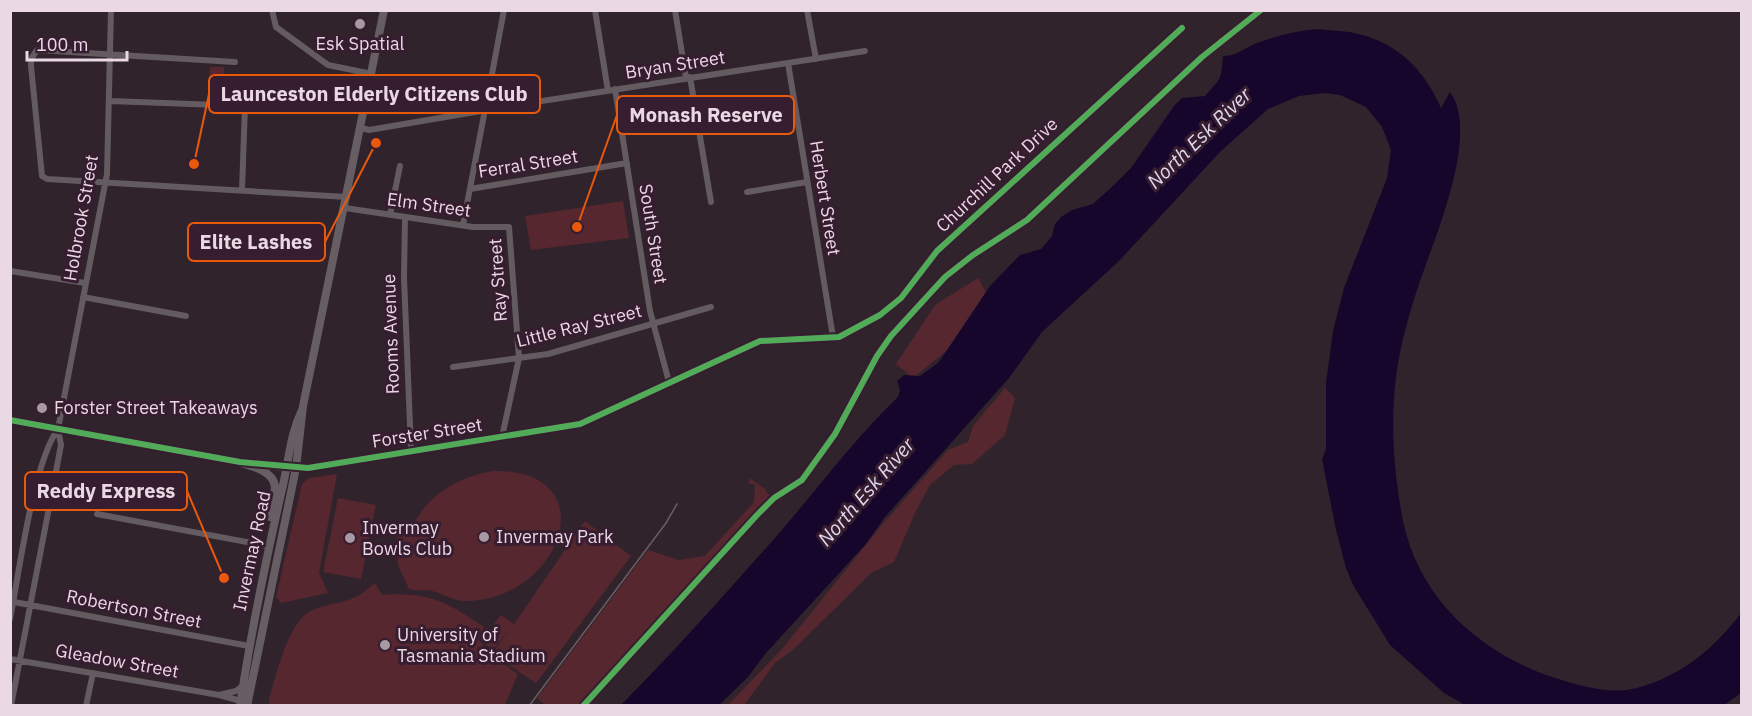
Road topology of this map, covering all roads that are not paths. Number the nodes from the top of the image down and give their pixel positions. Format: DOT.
graph roads {
  1 [pos="111,10"];
  2 [pos="272,10"];
  3 [pos="384,10"];
  4 [pos="504,10"];
  5 [pos="595,10"];
  6 [pos="675,10"];
  7 [pos="807,10"];
  8 [pos="1182,28"];
  9 [pos="865,51"];
  10 [pos="110,55"];
  11 [pos="816,59"];
  12 [pos="235,62"];
  13 [pos="788,63"];
  14 [pos="372,74"];
  15 [pos="688,78"];
  16 [pos="615,89"];
  17 [pos="608,91"];
  18 [pos="110,101"];
  19 [pos="488,107"];
  20 [pos="482,113"];
  21 [pos="361,128"];
  22 [pos="627,163"];
  23 [pos="400,166"];
  24 [pos="807,182"];
  25 [pos="106,183"];
  26 [pos="470,189"];
  27 [pos="242,190"];
  28 [pos="747,192"];
  29 [pos="347,197"];
  30 [pos="711,202"];
  31 [pos="345,208"];
  32 [pos="390,215"];
  33 [pos="405,217"];
  34 [pos="463,225"];
  35 [pos="509,227"];
  36 [pos="10,270"];
  37 [pos="85,283"];
  38 [pos="83,297"];
  39 [pos="711,307"];
  40 [pos="186,316"];
  41 [pos="653,323"];
  42 [pos="833,337"];
  43 [pos="519,358"];
  44 [pos="453,367"];
  45 [pos="669,382"];
  46 [pos="303,406"];
  47 [pos="10,420"];
  48 [pos="58,429"];
  49 [pos="502,437"];
  50 [pos="411,450"];
  51 [pos="228,460"];
  52 [pos="286,467"];
  53 [pos="296,468"];
  54 [pos="97,514"];
  55 [pos="269,542"];
  56 [pos="14,602"];
  57 [pos="29,605"];
  58 [pos="10,619"];
  59 [pos="249,646"];
  60 [pos="20,658"];
  61 [pos="10,659"];
  62 [pos="93,673"];
  63 [pos="242,686"];
  64 [pos="219,694"];
  65 [pos="244,704"];
  66 [pos="11,705"];
  67 [pos="86,705"];
  1 -- 10 [label="street, Holbrook Street"];
  2 -- 14 [label="street"];
  3 -- 14 [label="main road, Invermay Road"];
  4 -- 19 [label="street"];
  5 -- 17 [label="street"];
  6 -- 15 [label="street"];
  7 -- 11 [label="street"];
  8 -- 42 [label="street, Churchill Park Drive"];
  9 -- 11 [label="street, Bryan Street"];
  10 -- 12 [label="street"];
  10 -- 18 [label="street, Holbrook Street"];
  10 -- 25 [label="street"];
  11 -- 13 [label="street, Bryan Street"];
  13 -- 15 [label="street, Bryan Street"];
  13 -- 24 [label="street, Herbert Street"];
  14 -- 21 [label="main road, Invermay Road"];
  15 -- 16 [label="street, Bryan Street"];
  15 -- 30 [label="street"];
  16 -- 17 [label="street, Bryan Street"];
  16 -- 22 [label="street, South Street"];
  17 -- 19 [label="street, Bryan Street"];
  18 -- 25 [label="street, Holbrook Street"];
  18 -- 27 [label="street"];
  19 -- 20 [label="street"];
  20 -- 21 [label="street"];
  20 -- 26 [label="street"];
  21 -- 29 [label="main road, Invermay Road"];
  22 -- 26 [label="street, Ferral Street"];
  22 -- 41 [label="street, South Street"];
  23 -- 32 [label="street"];
  24 -- 28 [label="street"];
  24 -- 42 [label="street, Herbert Street"];
  25 -- 27 [label="street"];
  25 -- 37 [label="street, Holbrook Street"];
  26 -- 34 [label="street"];
  27 -- 29 [label="street"];
  29 -- 31 [label="main road, Invermay Road"];
  31 -- 32 [label="street, Elm Street"];
  31 -- 46 [label="main road, Invermay Road"];
  32 -- 33 [label="street, Elm Street"];
  33 -- 34 [label="street, Elm Street"];
  33 -- 50 [label="street, Rooms Avenue"];
  34 -- 35 [label="street, Elm Street"];
  35 -- 43 [label="street, Ray Street"];
  36 -- 37 [label="street"];
  37 -- 38 [label="street, Holbrook Street"];
  38 -- 40 [label="street"];
  38 -- 48 [label="street, Holbrook Street"];
  39 -- 41 [label="street, Little Ray Street"];
  41 -- 43 [label="street, Little Ray Street"];
  41 -- 45 [label="street, South Street"];
  42 -- 45 [label="street, Forster Street"];
  43 -- 44 [label="street, Little Ray Street"];
  43 -- 49 [label="street, Ray Street"];
  45 -- 49 [label="street, Forster Street"];
  46 -- 52 [label="main road, Invermay Road"];
  46 -- 53 [label="main road, Invermay Road"];
  47 -- 48 [label="street, Forster Street"];
  48 -- 51 [label="street, Forster Street"];
  48 -- 56 [label="street, Holbrook Street"];
  48 -- 57 [label="street, Holbrook Street"];
  49 -- 50 [label="street, Forster Street"];
  50 -- 53 [label="street, Forster Street"];
  51 -- 52 [label="street, Forster Street"];
  51 -- 55 [label="main road"];
  52 -- 53 [label="street, Forster Street"];
  52 -- 55 [label="main road, Invermay Road"];
  53 -- 65 [label="main road, Invermay Road"];
  54 -- 55 [label="street"];
  55 -- 59 [label="main road, Invermay Road"];
  56 -- 57 [label="street, Robertson Street"];
  56 -- 58 [label="street, Holbrook Street"];
  57 -- 59 [label="street, Robertson Street"];
  57 -- 60 [label="street, Holbrook Street"];
  59 -- 63 [label="main road, Invermay Road"];
  60 -- 61 [label="street, Gleadow Street"];
  60 -- 62 [label="street, Gleadow Street"];
  60 -- 66 [label="street, Holbrook Street"];
  62 -- 64 [label="street, Gleadow Street"];
  62 -- 67 [label="street"];
  63 -- 64 [label="street, Gleadow Street"];
  63 -- 65 [label="main road, Invermay Road"];
  64 -- 65 [label="street, Gleadow Street"];
}
